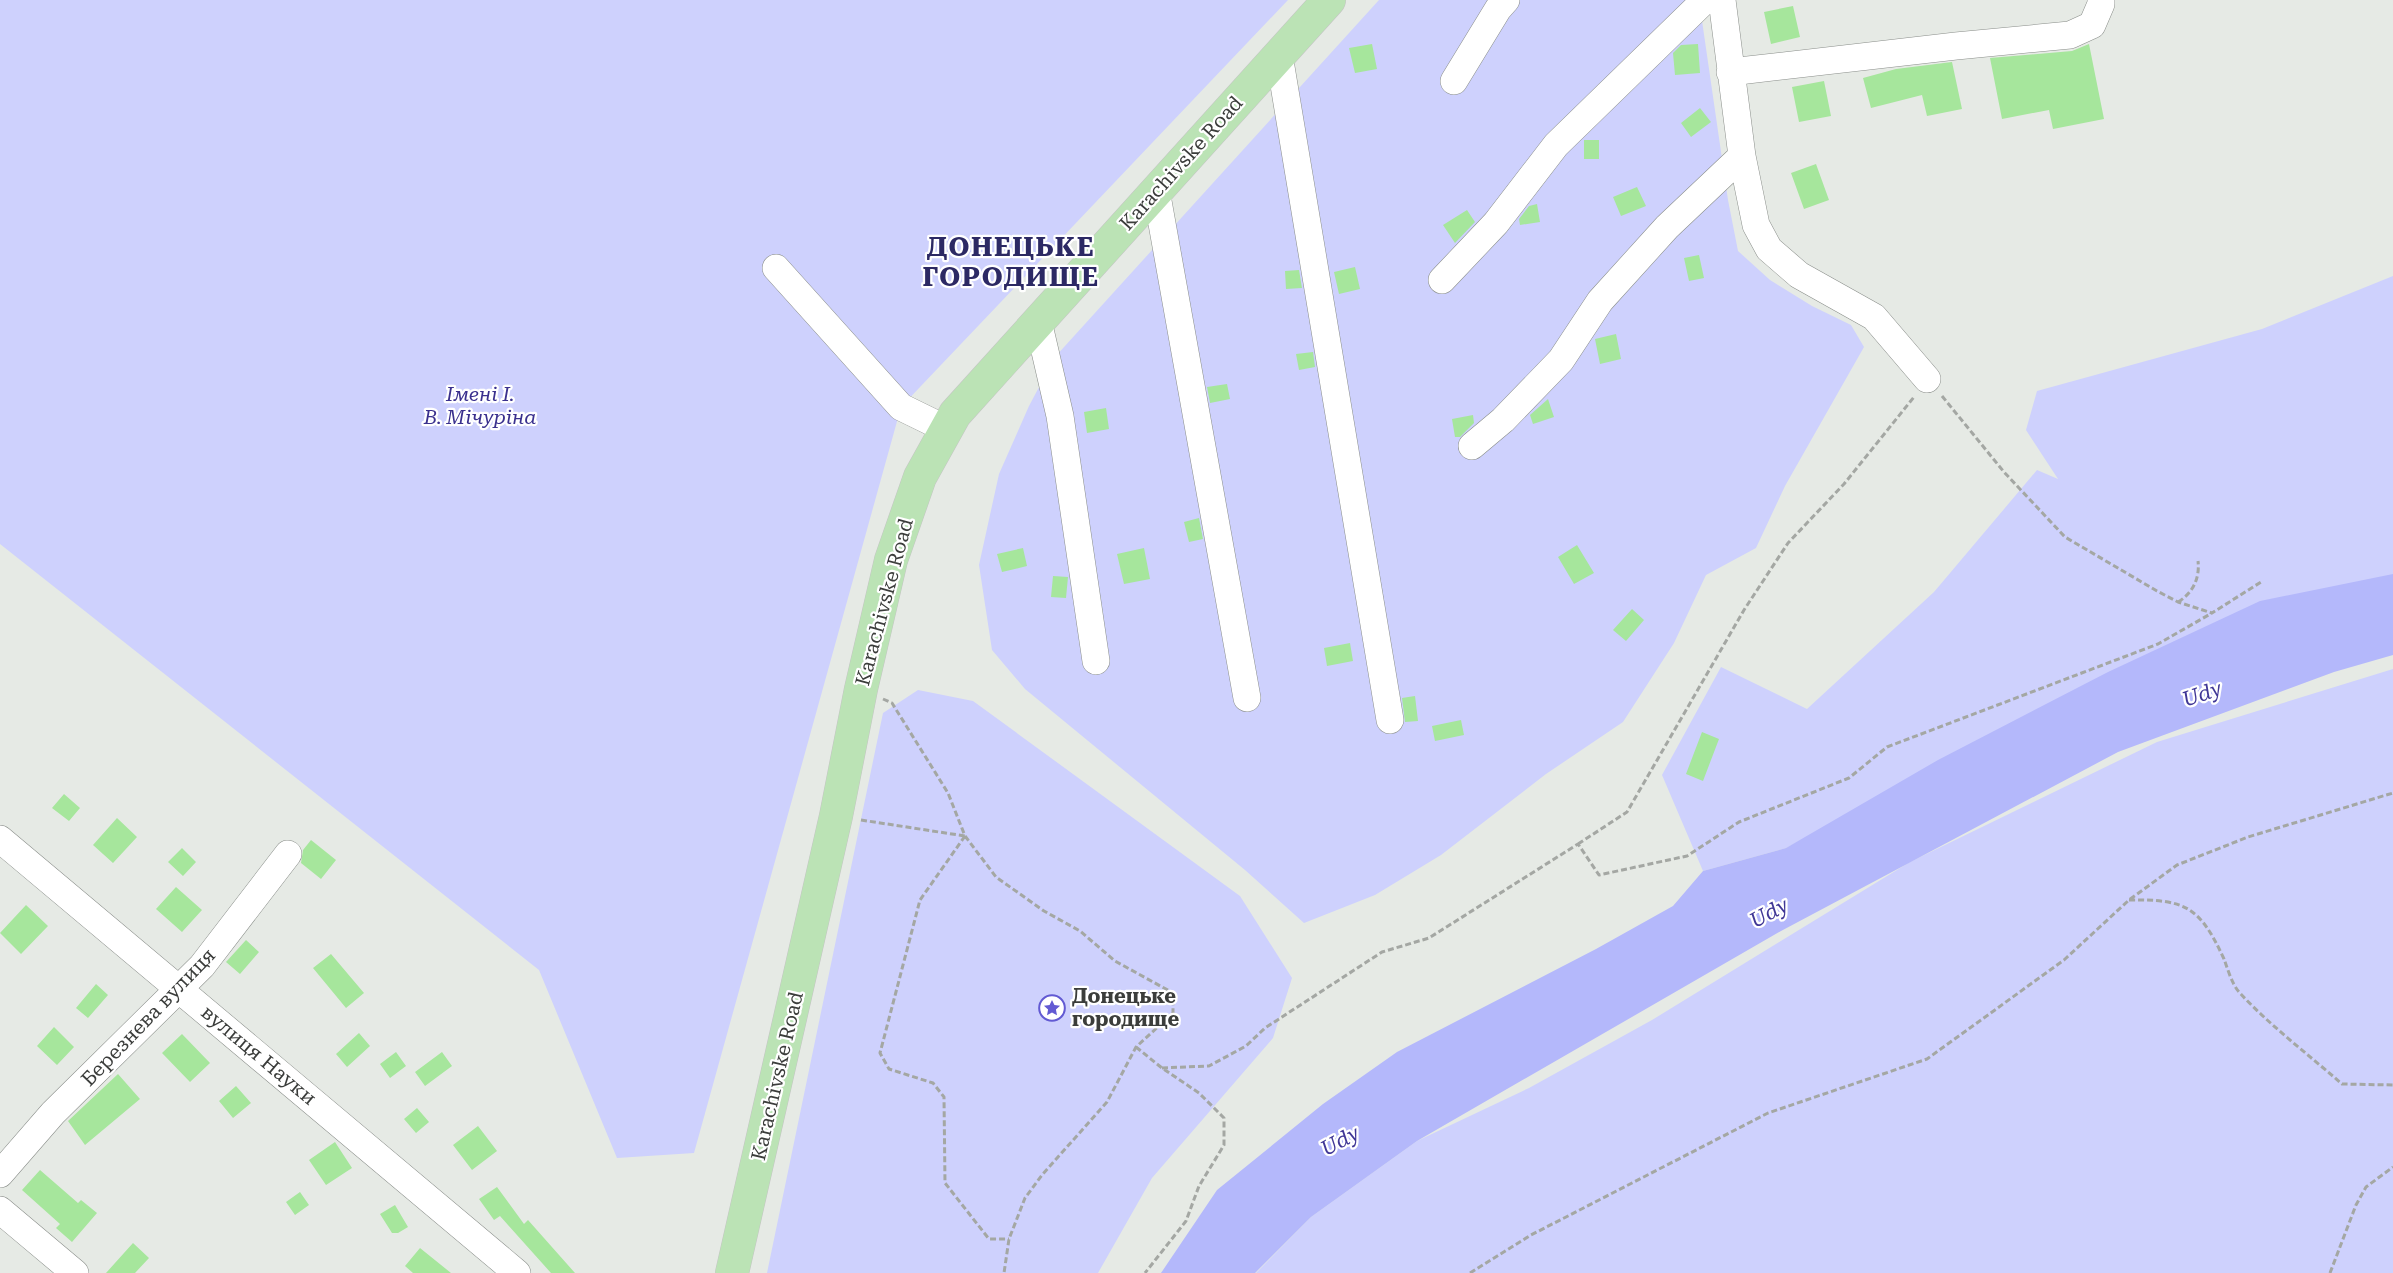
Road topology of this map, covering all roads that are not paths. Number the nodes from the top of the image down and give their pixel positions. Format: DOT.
graph roads {
  1 [pos="1329,0"];
  2 [pos="1506,0"];
  3 [pos="1705,0"];
  4 [pos="1722,0"];
  5 [pos="2101,0"];
  6 [pos="1280,55"];
  7 [pos="1730,72"];
  8 [pos="1454,81"];
  9 [pos="1742,156"];
  10 [pos="1156,190"];
  11 [pos="776,268"];
  12 [pos="1442,280"];
  13 [pos="1038,321"];
  14 [pos="1927,379"];
  15 [pos="946,429"];
  16 [pos="1472,446"];
  17 [pos="1096,661"];
  18 [pos="1247,698"];
  19 [pos="1390,720"];
  20 [pos="0,839"];
  21 [pos="288,854"];
  22 [pos="179,988"];
  23 [pos="0,1174"];
  24 [pos="0,1210"];
  25 [pos="75,1273"];
  26 [pos="517,1273"];
  27 [pos="732,1273"];
  1 -- 6 [label="main road, Karachivske Road"];
  2 -- 8 [label="street"];
  3 -- 12 [label="street"];
  4 -- 7 [label="street"];
  5 -- 7 [label="street"];
  6 -- 10 [label="main road, Karachivske Road"];
  6 -- 19 [label="street"];
  7 -- 9 [label="street"];
  9 -- 14 [label="street"];
  9 -- 16 [label="street"];
  10 -- 13 [label="main road, Karachivske Road"];
  10 -- 18 [label="street"];
  11 -- 15 [label="street"];
  13 -- 15 [label="main road, Karachivske Road"];
  13 -- 17 [label="street"];
  15 -- 27 [label="main road, Karachivske Road"];
  20 -- 22 [label="street, вулиця Науки"];
  21 -- 22 [label="street, Березнева вулиця"];
  22 -- 23 [label="street, Березнева вулиця"];
  22 -- 26 [label="street, вулиця Науки"];
  24 -- 25 [label="street"];
}
